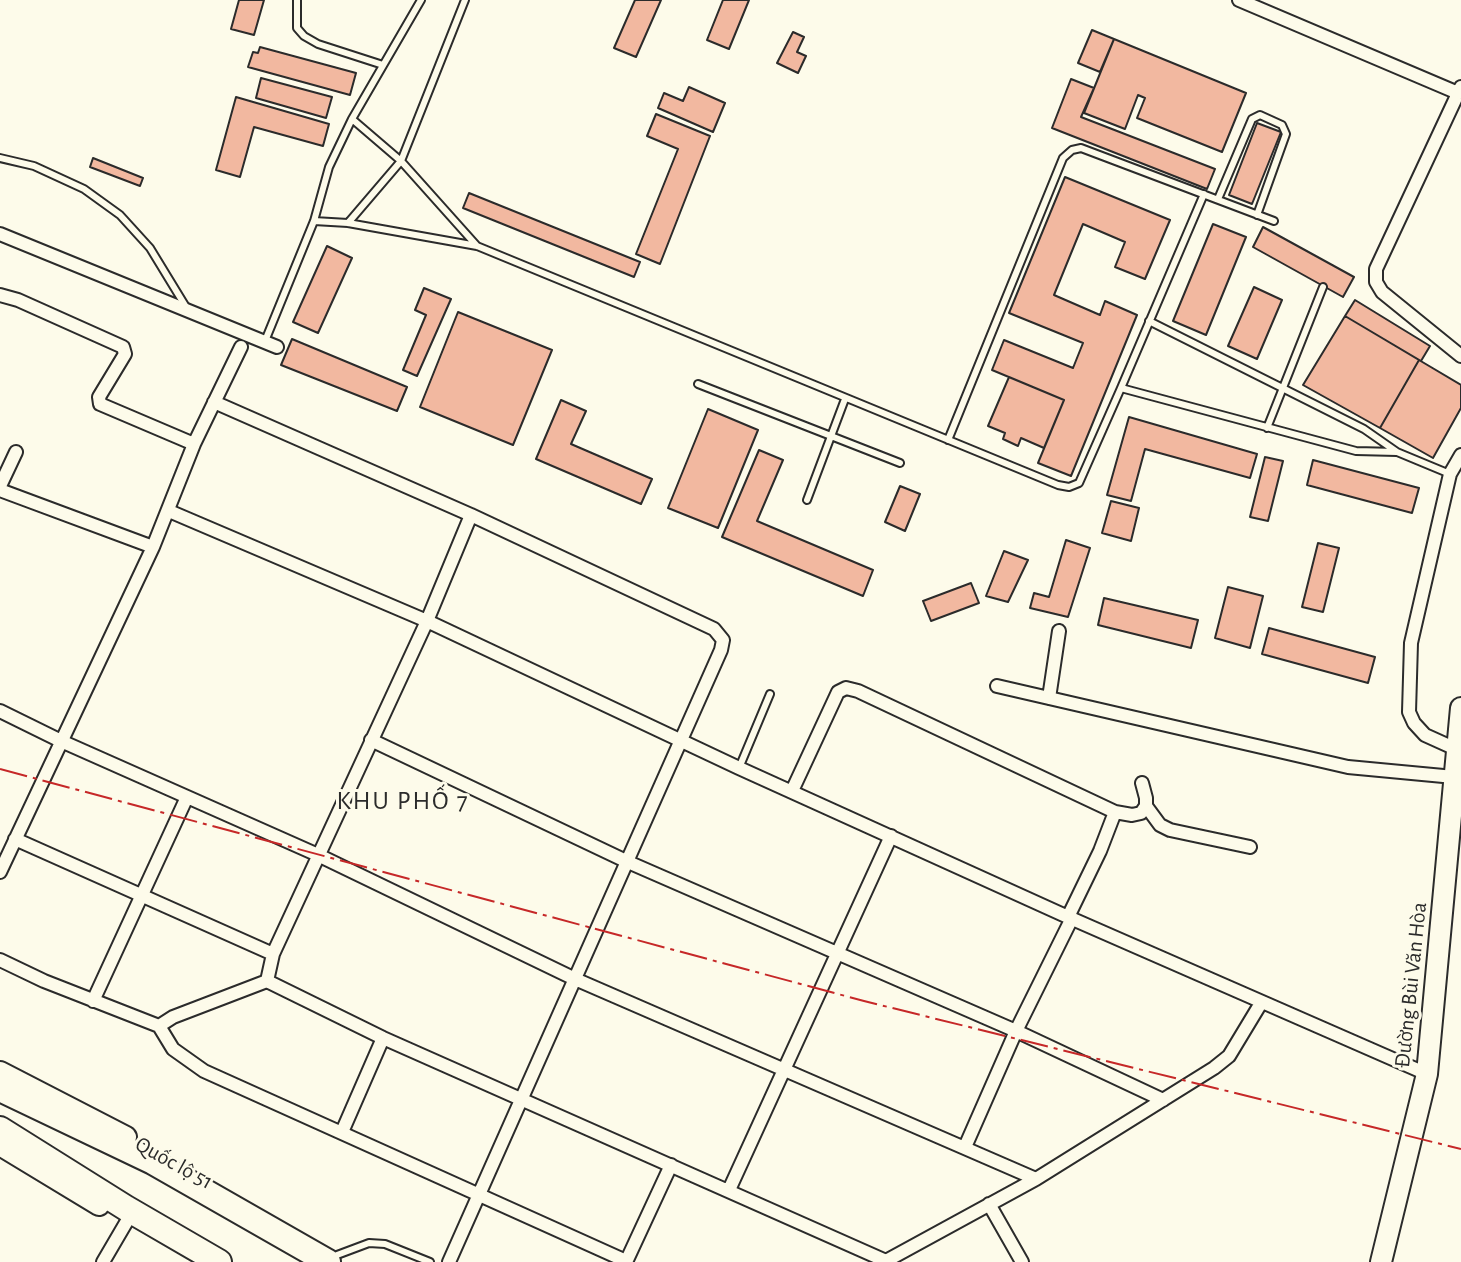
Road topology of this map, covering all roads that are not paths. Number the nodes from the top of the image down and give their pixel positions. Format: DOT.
graph roads {
  1 [pos="297,0"];
  2 [pos="421,0"];
  3 [pos="465,0"];
  4 [pos="1239,0"];
  5 [pos="383,65"];
  6 [pos="1460,90"];
  7 [pos="352,119"];
  8 [pos="0,158"];
  9 [pos="401,161"];
  10 [pos="1204,194"];
  11 [pos="1218,199"];
  12 [pos="1257,215"];
  13 [pos="314,221"];
  14 [pos="1274,221"];
  15 [pos="348,223"];
  16 [pos="0,234"];
  17 [pos="477,246"];
  18 [pos="1323,287"];
  19 [pos="0,295"];
  20 [pos="188,311"];
  21 [pos="1149,321"];
  22 [pos="271,344"];
  23 [pos="241,347"];
  24 [pos="1461,356"];
  25 [pos="698,384"];
  26 [pos="1121,388"];
  27 [pos="1282,388"];
  28 [pos="845,399"];
  29 [pos="214,402"];
  30 [pos="1267,428"];
  31 [pos="830,435"];
  32 [pos="948,440"];
  33 [pos="194,444"];
  34 [pos="16,452"];
  35 [pos="1397,452"];
  36 [pos="1461,455"];
  37 [pos="900,463"];
  38 [pos="1450,474"];
  39 [pos="0,488"];
  40 [pos="807,500"];
  41 [pos="169,511"];
  42 [pos="471,515"];
  43 [pos="153,547"];
  44 [pos="427,621"];
  45 [pos="1059,631"];
  46 [pos="997,686"];
  47 [pos="770,694"];
  48 [pos="1049,698"];
  49 [pos="1461,708"];
  50 [pos="0,711"];
  51 [pos="371,740"];
  52 [pos="680,740"];
  53 [pos="61,741"];
  54 [pos="1456,749"];
  55 [pos="739,768"];
  56 [pos="1454,777"];
  57 [pos="1142,783"];
  58 [pos="792,791"];
  59 [pos="187,797"];
  60 [pos="1146,806"];
  61 [pos="1115,812"];
  62 [pos="891,836"];
  63 [pos="15,839"];
  64 [pos="1250,847"];
  65 [pos="318,855"];
  66 [pos="628,862"];
  67 [pos="1,866"];
  68 [pos="143,896"];
  69 [pos="1070,917"];
  70 [pos="836,953"];
  71 [pos="273,954"];
  72 [pos="0,960"];
  73 [pos="575,979"];
  74 [pos="267,981"];
  75 [pos="93,1001"];
  76 [pos="1261,1003"];
  77 [pos="159,1026"];
  78 [pos="1016,1031"];
  79 [pos="383,1038"];
  80 [pos="784,1070"];
  81 [pos="0,1072"];
  82 [pos="1427,1074"];
  83 [pos="0,1089"];
  84 [pos="520,1099"];
  85 [pos="1163,1100"];
  86 [pos="0,1129"];
  87 [pos="342,1132"];
  88 [pos="0,1145"];
  89 [pos="965,1147"];
  90 [pos="671,1165"];
  91 [pos="1036,1179"];
  92 [pos="729,1190"];
  93 [pos="479,1196"];
  94 [pos="989,1204"];
  95 [pos="127,1221"];
  96 [pos="336,1260"];
  97 [pos="103,1262"];
  98 [pos="198,1262"];
  99 [pos="219,1262"];
  100 [pos="430,1262"];
  101 [pos="449,1262"];
  102 [pos="626,1262"];
  103 [pos="885,1262"];
  104 [pos="1022,1262"];
  105 [pos="1381,1262"];
  1 -- 5 [label="lane"];
  2 -- 5 [label="lane"];
  3 -- 9 [label="lane"];
  4 -- 6 [label="street"];
  5 -- 7 [label="lane"];
  6 -- 24 [label="street"];
  7 -- 9 [label="lane"];
  7 -- 13 [label="lane"];
  8 -- 20 [label="lane"];
  9 -- 15 [label="lane"];
  9 -- 17 [label="lane"];
  10 -- 11 [label="lane"];
  10 -- 21 [label="lane"];
  10 -- 32 [label="lane"];
  11 -- 12 [label="lane"];
  11 -- 12 [label="lane"];
  12 -- 14 [label="lane"];
  13 -- 15 [label="lane"];
  13 -- 22 [label="lane"];
  15 -- 17 [label="lane"];
  16 -- 20 [label="street"];
  17 -- 28 [label="lane"];
  18 -- 27 [label="lane"];
  19 -- 33 [label="street"];
  20 -- 22 [label="street"];
  21 -- 26 [label="lane"];
  21 -- 27 [label="lane"];
  23 -- 29 [label="street"];
  25 -- 31 [label="lane"];
  26 -- 30 [label="lane"];
  26 -- 32 [label="lane"];
  27 -- 30 [label="lane"];
  27 -- 35 [label="lane"];
  28 -- 31 [label="lane"];
  28 -- 32 [label="lane"];
  29 -- 33 [label="street"];
  29 -- 42 [label="street"];
  30 -- 35 [label="lane"];
  31 -- 37 [label="lane"];
  31 -- 40 [label="lane"];
  33 -- 41 [label="street"];
  34 -- 39 [label="street"];
  35 -- 38 [label="lane"];
  36 -- 38 [label="street"];
  38 -- 54 [label="street"];
  39 -- 43 [label="street"];
  41 -- 43 [label="street"];
  41 -- 44 [label="street"];
  42 -- 44 [label="street"];
  42 -- 52 [label="street"];
  43 -- 53 [label="street"];
  44 -- 51 [label="street"];
  44 -- 52 [label="street"];
  45 -- 48 [label="street"];
  46 -- 48 [label="street"];
  47 -- 55 [label="lane"];
  48 -- 56 [label="street"];
  49 -- 54 [label="main road, Đường Bùi Văn Hòa"];
  50 -- 53 [label="street"];
  51 -- 65 [label="street"];
  51 -- 66 [label="street"];
  52 -- 55 [label="street"];
  52 -- 66 [label="street"];
  53 -- 59 [label="street"];
  53 -- 63 [label="street"];
  54 -- 56 [label="main road, Đường Bùi Văn Hòa"];
  55 -- 58 [label="street"];
  56 -- 82 [label="main road, Đường Bùi Văn Hòa"];
  57 -- 60 [label="street"];
  58 -- 61 [label="street"];
  58 -- 62 [label="street"];
  59 -- 65 [label="street"];
  59 -- 68 [label="street"];
  60 -- 61 [label="street"];
  60 -- 64 [label="street"];
  61 -- 69 [label="street"];
  62 -- 69 [label="street"];
  62 -- 70 [label="street"];
  63 -- 67 [label="street"];
  63 -- 68 [label="street"];
  65 -- 71 [label="street"];
  65 -- 73 [label="street"];
  66 -- 70 [label="street"];
  66 -- 73 [label="street"];
  68 -- 71 [label="street"];
  68 -- 75 [label="street"];
  69 -- 76 [label="street"];
  69 -- 78 [label="street"];
  70 -- 78 [label="street"];
  70 -- 80 [label="street"];
  71 -- 74 [label="street"];
  72 -- 75 [label="street"];
  73 -- 80 [label="street"];
  73 -- 84 [label="street"];
  74 -- 77 [label="street"];
  74 -- 79 [label="street"];
  75 -- 77 [label="street"];
  76 -- 82 [label="street"];
  76 -- 85 [label="street"];
  77 -- 87 [label="street"];
  78 -- 85 [label="street"];
  78 -- 89 [label="street"];
  79 -- 84 [label="street"];
  79 -- 87 [label="street"];
  80 -- 89 [label="street"];
  80 -- 92 [label="street"];
  81 -- 96 [label="main road, Quốc lộ 51"];
  82 -- 105 [label="main road, Đường Bùi Văn Hòa"];
  83 -- 96 [label="highway, Quốc lộ 51"];
  84 -- 90 [label="street"];
  84 -- 93 [label="street"];
  85 -- 91 [label="street"];
  86 -- 99 [label="highway"];
  87 -- 93 [label="street"];
  88 -- 95 [label="main road"];
  89 -- 91 [label="street"];
  90 -- 92 [label="street"];
  90 -- 102 [label="street"];
  91 -- 94 [label="street"];
  92 -- 103 [label="street"];
  93 -- 101 [label="street"];
  93 -- 102 [label="street"];
  94 -- 103 [label="street"];
  94 -- 104 [label="street"];
  95 -- 97 [label="street"];
  95 -- 98 [label="main road"];
  96 -- 100 [label="lane"];
}
